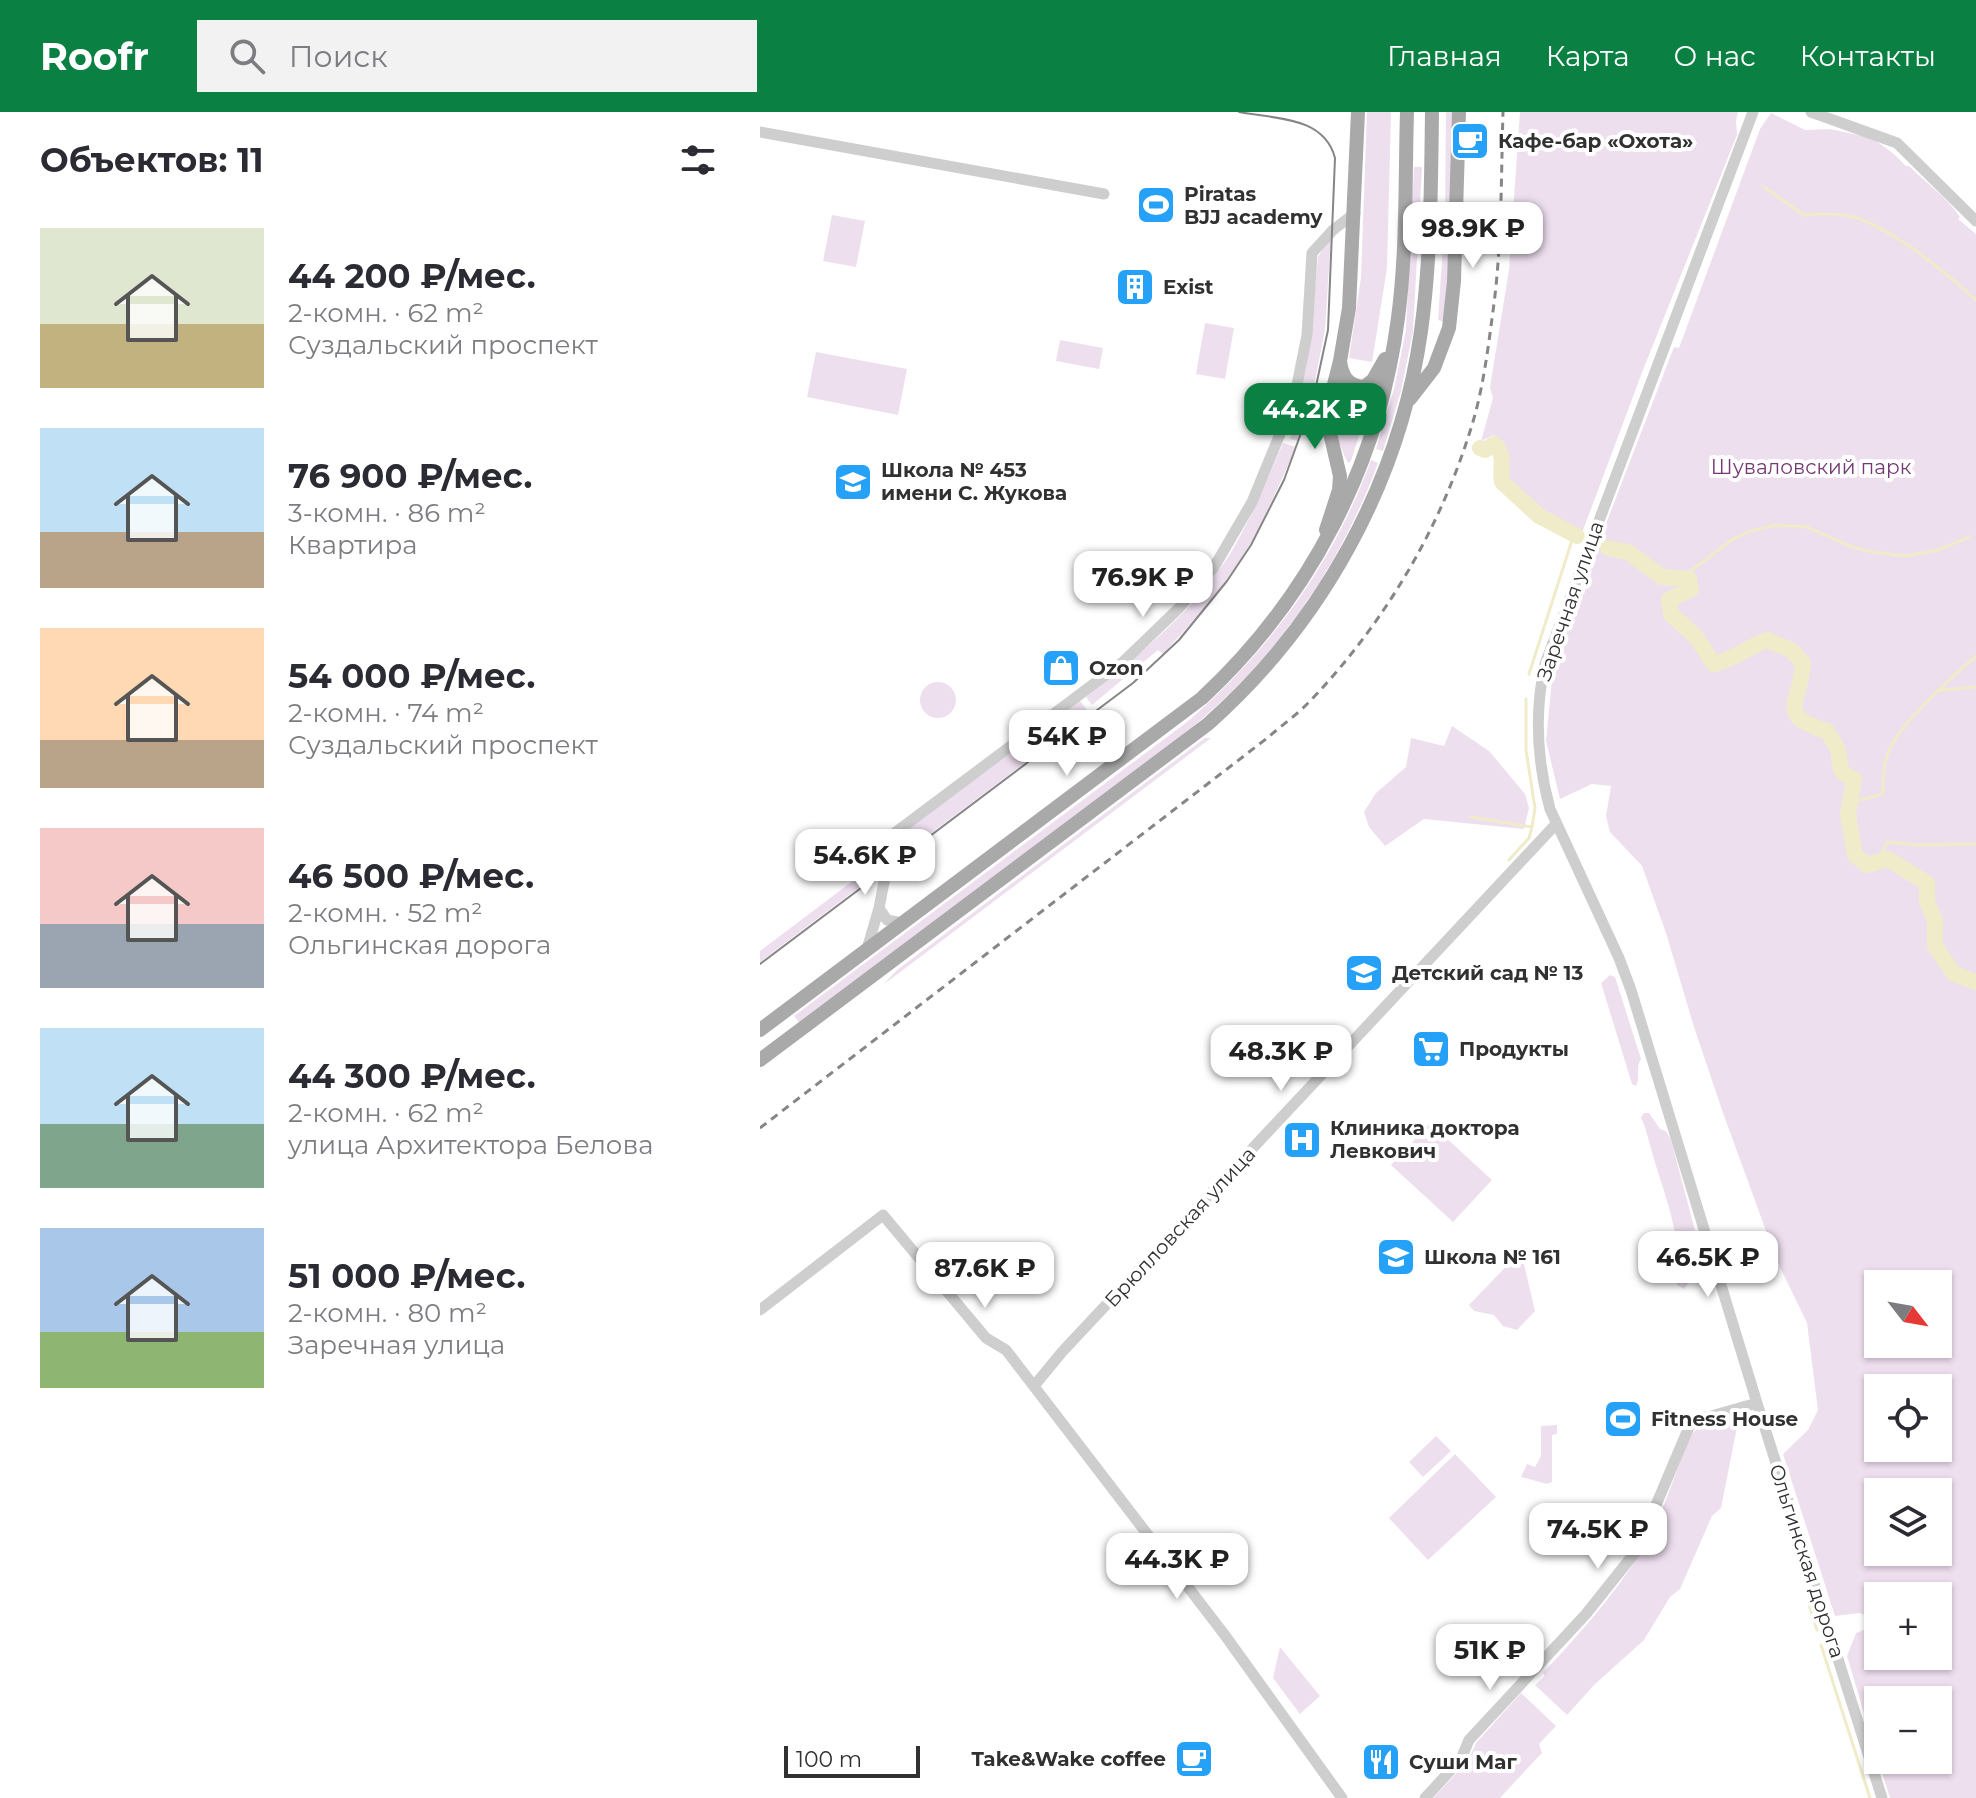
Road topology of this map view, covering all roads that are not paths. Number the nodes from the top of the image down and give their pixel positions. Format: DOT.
graph roads {
  1 [pos="1358,112"];
  2 [pos="1407,112"];
  3 [pos="1432,112"];
  4 [pos="1459,112"];
  5 [pos="1753,112"];
  6 [pos="1811,112"];
  7 [pos="760,132"];
  8 [pos="1104,194"];
  9 [pos="1355,213"];
  10 [pos="1976,221"];
  11 [pos="1393,345"];
  12 [pos="1340,361"];
  13 [pos="1407,403"];
  14 [pos="1322,549"];
  15 [pos="1556,824"];
  16 [pos="879,908"];
  17 [pos="903,923"];
  18 [pos="866,950"];
  19 [pos="762,1023"];
  20 [pos="760,1060"];
  21 [pos="1692,1186"];
  22 [pos="760,1310"];
  23 [pos="1034,1386"];
  24 [pos="1757,1403"];
  25 [pos="1342,1798"];
  26 [pos="1425,1798"];
  27 [pos="1882,1798"];
  1 -- 9 [label="main road"];
  2 -- 11 [label="main road"];
  3 -- 13 [label="main road"];
  4 -- 13 [label="main road"];
  5 -- 15 [label="street, Заречная улица"];
  6 -- 10 [label="street"];
  7 -- 8 [label="street"];
  9 -- 12 [label="main road"];
  9 -- 16 [label="street"];
  11 -- 12 [label="main road"];
  11 -- 14 [label="main road"];
  12 -- 14 [label="main road"];
  13 -- 20 [label="main road"];
  14 -- 17 [label="main road"];
  15 -- 21 [label="street, Заречная улица"];
  15 -- 23 [label="street, Брюлловская улица"];
  16 -- 17 [label="street"];
  16 -- 18 [label="street"];
  17 -- 18 [label="main road"];
  18 -- 19 [label="main road"];
  21 -- 24 [label="street, Ольгинская дорога"];
  22 -- 23 [label="street"];
  23 -- 25 [label="street"];
  24 -- 26 [label="street"];
  24 -- 27 [label="street, Ольгинская дорога"];
}
